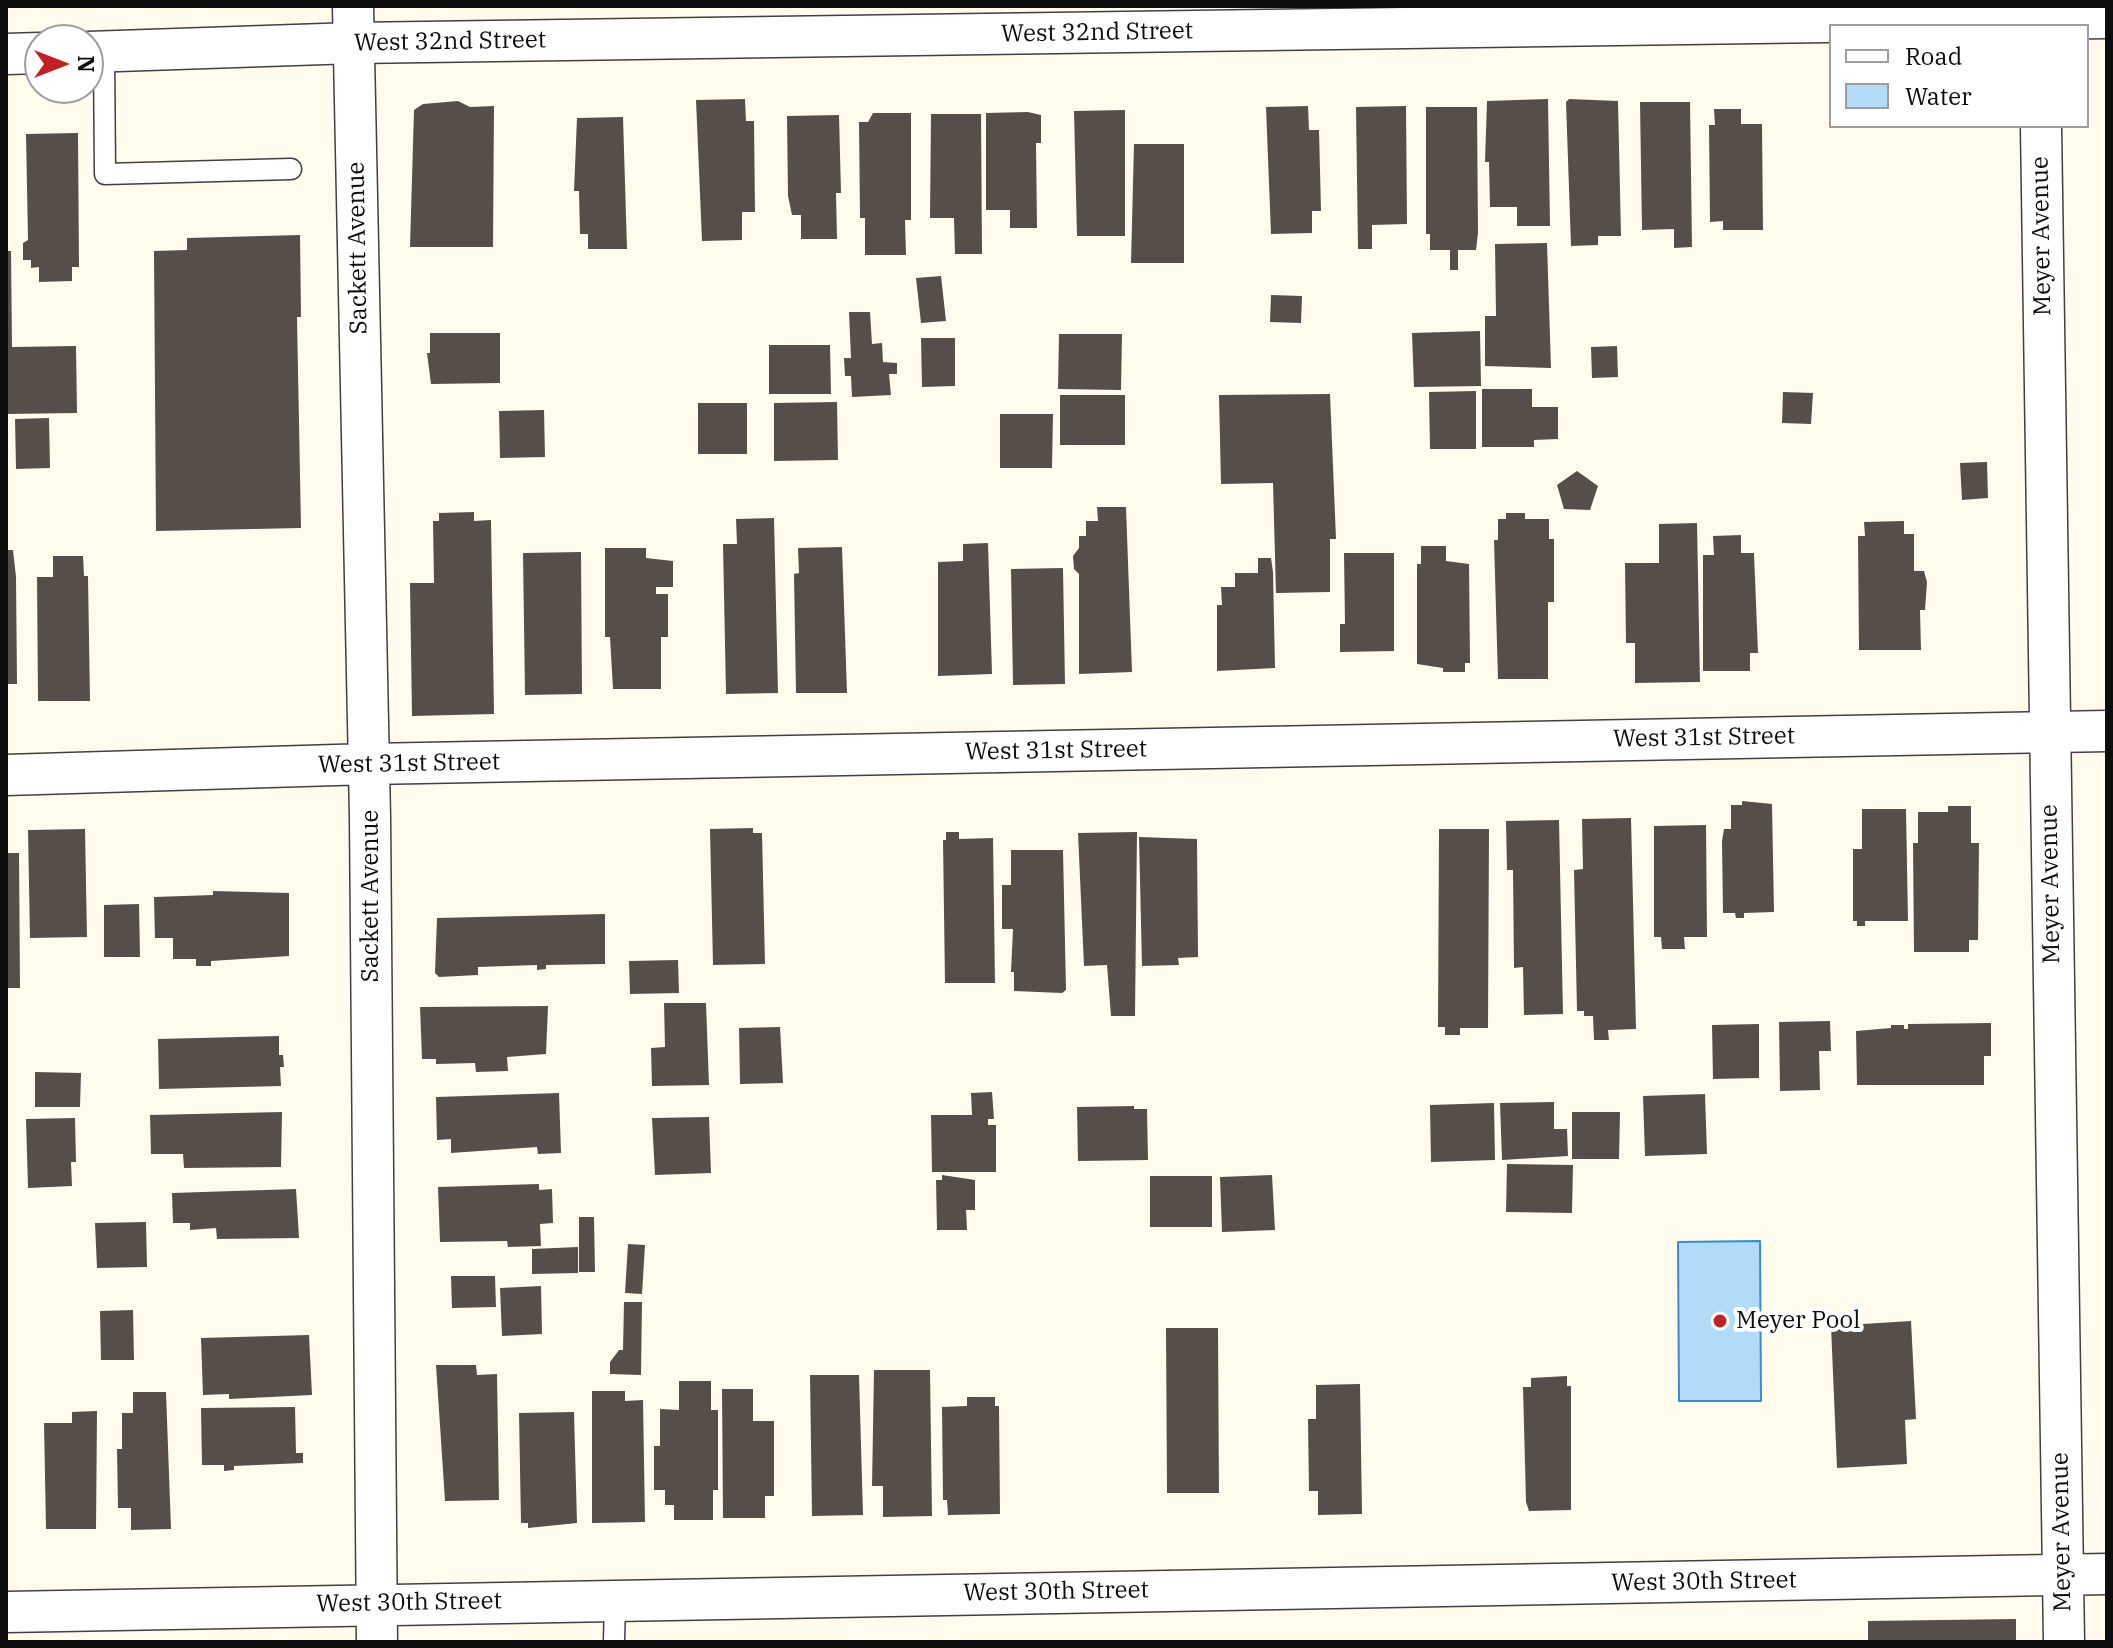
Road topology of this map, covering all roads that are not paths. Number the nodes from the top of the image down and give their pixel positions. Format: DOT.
graph roads {
  1 [pos="2040,17"];
  2 [pos="2107,18"];
  3 [pos="353,25"];
  4 [pos="104,51"];
  5 [pos="100,104"];
  6 [pos="2041,128"];
  7 [pos="291,169"];
  8 [pos="2107,731"];
  9 [pos="2048,732"];
  10 [pos="369,764"];
  11 [pos="6,775"];
  12 [pos="2107,1574"];
  13 [pos="2063,1576"];
  14 [pos="615,1600"];
  15 [pos="6,1612"];
  16 [pos="377,1623"];
  17 [pos="614,1642"];
  18 [pos="2064,1642"];
  1 -- 2 [label="street, West 32nd Street"];
  1 -- 3 [label="street, West 32nd Street"];
  3 -- 4 [label="street, West 32nd Street"];
  3 -- 10 [label="street, Sackett Avenue"];
  5 -- 7 [label="lane"];
  6 -- 9 [label="street, Meyer Avenue"];
  8 -- 9 [label="street, West 31st Street"];
  9 -- 10 [label="street, West 31st Street"];
  9 -- 13 [label="street, Meyer Avenue"];
  10 -- 11 [label="street, West 31st Street"];
  10 -- 16 [label="street, Sackett Avenue"];
  12 -- 13 [label="street, West 30th Street"];
  13 -- 14 [label="street, West 30th Street"];
  13 -- 18 [label="street, Meyer Avenue"];
  14 -- 16 [label="street, West 30th Street"];
  14 -- 17 [label="lane"];
  15 -- 16 [label="street, West 30th Street"];
}
